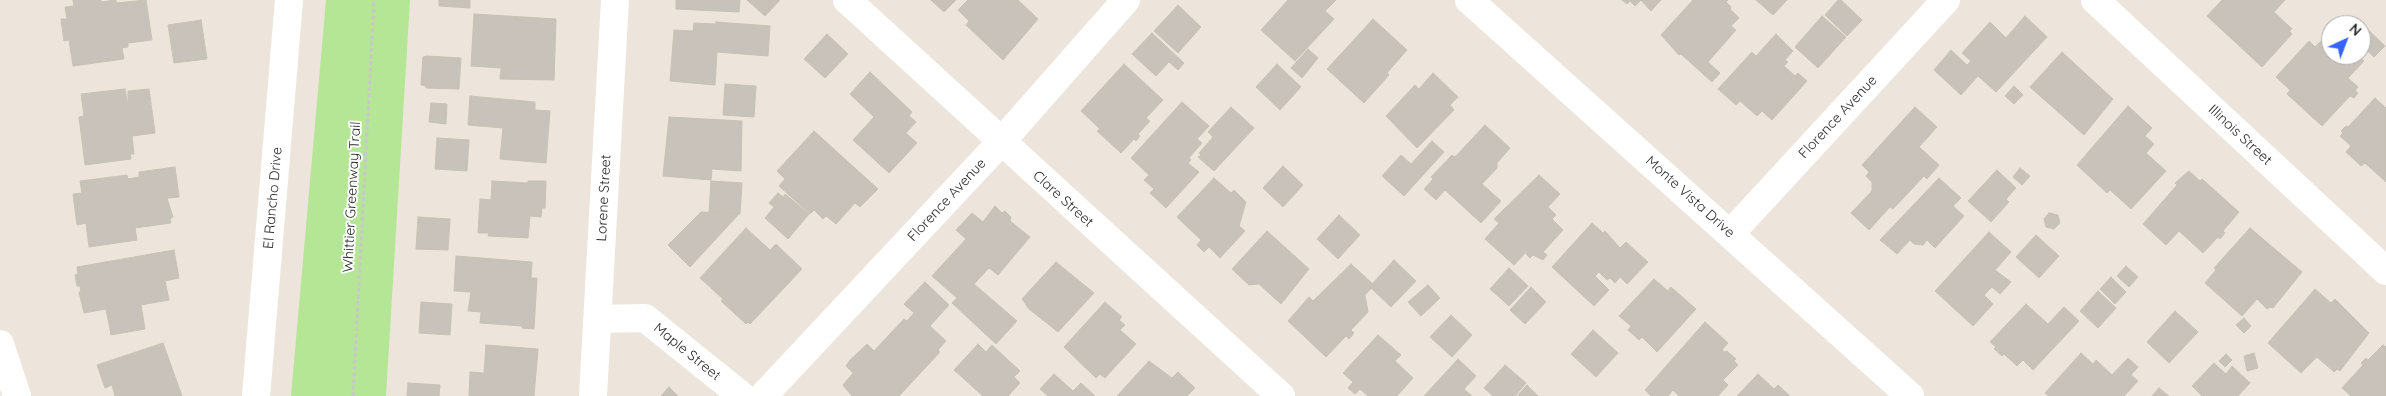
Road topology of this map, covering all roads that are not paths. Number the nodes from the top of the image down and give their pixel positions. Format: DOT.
graph roads {
  1 [pos="289,0"];
  2 [pos="615,0"];
  3 [pos="847,0"];
  4 [pos="1126,0"];
  5 [pos="1469,0"];
  6 [pos="1946,0"];
  7 [pos="2095,0"];
  8 [pos="1001,142"];
  9 [pos="1731,234"];
  10 [pos="2386,271"];
  11 [pos="598,319"];
  12 [pos="0,344"];
  13 [pos="17,396"];
  14 [pos="256,396"];
  15 [pos="593,396"];
  16 [pos="742,396"];
  17 [pos="763,396"];
  18 [pos="1281,396"];
  19 [pos="1910,396"];
  1 -- 14 [label="street, El Rancho Drive"];
  2 -- 11 [label="street, Lorene Street"];
  3 -- 8 [label="street, Clare Street"];
  4 -- 8 [label="street, Florence Avenue"];
  5 -- 9 [label="street, Monte Vista Drive"];
  6 -- 9 [label="street, Florence Avenue"];
  7 -- 10 [label="street, Illinois Street"];
  8 -- 17 [label="street, Florence Avenue"];
  8 -- 18 [label="street, Clare Street"];
  9 -- 19 [label="street, Monte Vista Drive"];
  11 -- 15 [label="street, Lorene Street"];
  11 -- 16 [label="street, Maple Street"];
  12 -- 13 [label="street"];
}
